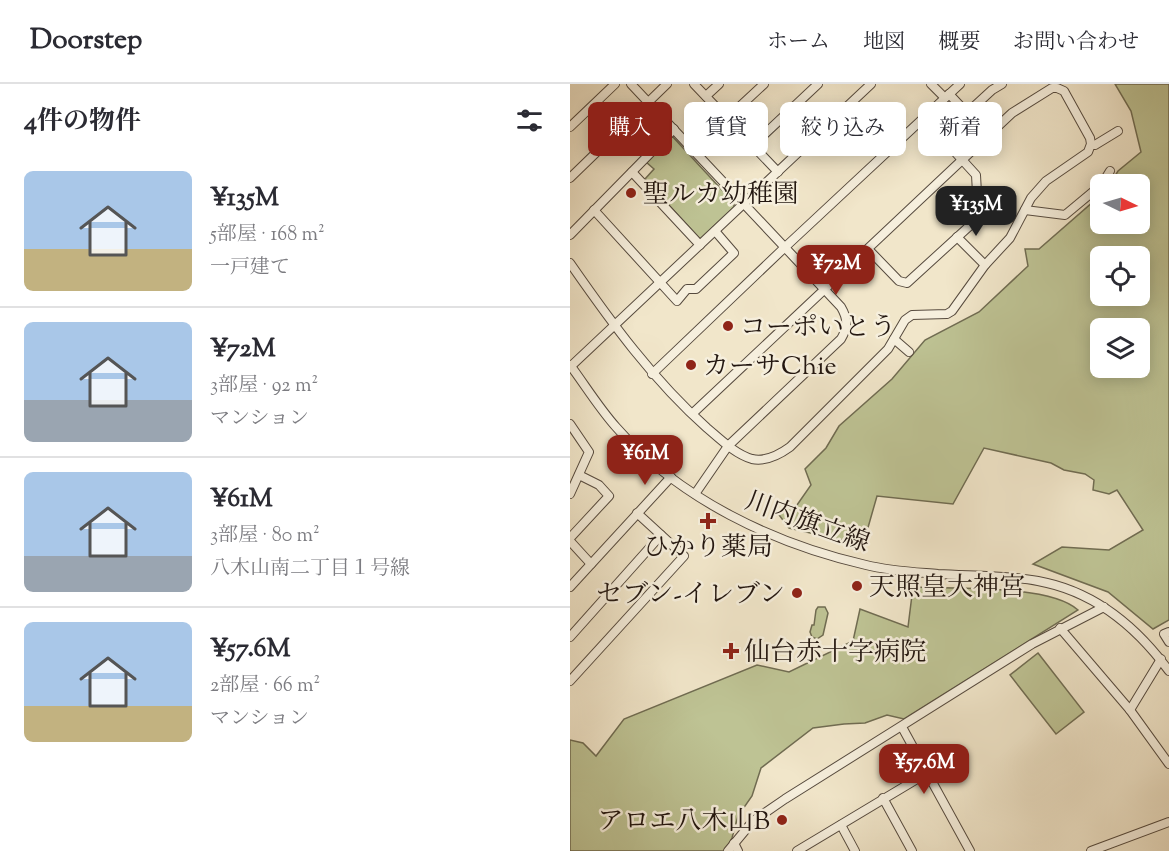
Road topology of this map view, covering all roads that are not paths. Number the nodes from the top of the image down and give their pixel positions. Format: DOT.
graph roads {
  1 [pos="615,84"];
  2 [pos="631,84"];
  3 [pos="667,84"];
  4 [pos="694,84"];
  5 [pos="719,84"];
  6 [pos="764,84"];
  7 [pos="818,84"];
  8 [pos="871,84"];
  9 [pos="931,84"];
  10 [pos="960,84"];
  11 [pos="1002,84"];
  12 [pos="1055,86"];
  13 [pos="706,96"];
  14 [pos="947,96"];
  15 [pos="649,102"];
  16 [pos="711,102"];
  17 [pos="745,102"];
  18 [pos="941,102"];
  19 [pos="918,124"];
  20 [pos="570,127"];
  21 [pos="674,129"];
  22 [pos="1118,130"];
  23 [pos="768,132"];
  24 [pos="684,140"];
  25 [pos="1091,146"];
  26 [pos="593,156"];
  27 [pos="699,156"];
  28 [pos="763,156"];
  29 [pos="959,156"];
  30 [pos="962,159"];
  31 [pos="1110,171"];
  32 [pos="632,172"];
  33 [pos="778,172"];
  34 [pos="1108,174"];
  35 [pos="570,178"];
  36 [pos="1090,195"];
  37 [pos="744,204"];
  38 [pos="594,210"];
  39 [pos="1025,210"];
  40 [pos="715,231"];
  41 [pos="570,235"];
  42 [pos="957,237"];
  43 [pos="700,245"];
  44 [pos="785,247"];
  45 [pos="868,249"];
  46 [pos="570,263"];
  47 [pos="985,265"];
  48 [pos="661,282"];
  49 [pos="824,289"];
  50 [pos="615,325"];
  51 [pos="894,339"];
  52 [pos="909,352"];
  53 [pos="570,366"];
  54 [pos="652,374"];
  55 [pos="692,414"];
  56 [pos="570,424"];
  57 [pos="728,446"];
  58 [pos="579,475"];
  59 [pos="671,477"];
  60 [pos="570,494"];
  61 [pos="695,494"];
  62 [pos="637,513"];
  63 [pos="661,535"];
  64 [pos="570,539"];
  65 [pos="591,564"];
  66 [pos="570,586"];
  67 [pos="1104,607"];
  68 [pos="1060,628"];
  69 [pos="1169,632"];
  70 [pos="570,636"];
  71 [pos="1169,642"];
  72 [pos="1161,659"];
  73 [pos="1169,671"];
  74 [pos="570,681"];
  75 [pos="1130,710"];
  76 [pos="902,727"];
  77 [pos="1169,764"];
  78 [pos="927,773"];
  79 [pos="882,798"];
  80 [pos="1169,822"];
  81 [pos="841,825"];
  82 [pos="734,843"];
  83 [pos="728,851"];
  84 [pos="738,851"];
  85 [pos="797,851"];
  86 [pos="855,851"];
  87 [pos="912,851"];
  88 [pos="970,851"];
  89 [pos="1091,851"];
  1 -- 20 [label="street"];
  2 -- 15 [label="street"];
  3 -- 15 [label="street"];
  4 -- 13 [label="street"];
  5 -- 13 [label="street"];
  6 -- 17 [label="street"];
  7 -- 23 [label="street"];
  8 -- 33 [label="street"];
  9 -- 14 [label="street"];
  10 -- 14 [label="street"];
  11 -- 14 [label="street"];
  12 -- 25 [label="street"];
  12 -- 30 [label="street"];
  13 -- 16 [label="street"];
  14 -- 18 [label="street"];
  19 -- 44 [label="street"];
  21 -- 24 [label="street"];
  21 -- 32 [label="street"];
  22 -- 25 [label="street"];
  25 -- 39 [label="street"];
  26 -- 35 [label="street"];
  27 -- 37 [label="street"];
  28 -- 33 [label="street"];
  29 -- 30 [label="street"];
  30 -- 42 [label="street"];
  30 -- 45 [label="street"];
  31 -- 34 [label="street"];
  32 -- 38 [label="street"];
  32 -- 43 [label="street"];
  33 -- 37 [label="street"];
  36 -- 39 [label="street"];
  37 -- 40 [label="street"];
  37 -- 44 [label="street"];
  38 -- 41 [label="street"];
  38 -- 48 [label="street"];
  39 -- 47 [label="street"];
  40 -- 43 [label="street"];
  40 -- 48 [label="street"];
  42 -- 45 [label="street"];
  42 -- 47 [label="street"];
  43 -- 48 [label="street"];
  44 -- 49 [label="street"];
  44 -- 54 [label="street"];
  45 -- 49 [label="street"];
  46 -- 50 [label="street"];
  47 -- 51 [label="street"];
  48 -- 50 [label="street"];
  49 -- 55 [label="street"];
  49 -- 57 [label="street"];
  50 -- 53 [label="street"];
  50 -- 54 [label="street"];
  51 -- 52 [label="street"];
  51 -- 57 [label="street"];
  53 -- 59 [label="street, 川内旗立線"];
  54 -- 55 [label="street"];
  55 -- 57 [label="street"];
  56 -- 58 [label="street"];
  57 -- 61 [label="street"];
  58 -- 60 [label="street"];
  58 -- 64 [label="street"];
  59 -- 61 [label="street, 川内旗立線"];
  59 -- 62 [label="street"];
  61 -- 67 [label="street, 川内旗立線"];
  62 -- 63 [label="street"];
  62 -- 65 [label="street"];
  63 -- 70 [label="street"];
  63 -- 74 [label="street"];
  64 -- 65 [label="street"];
  65 -- 66 [label="street"];
  67 -- 68 [label="street"];
  67 -- 72 [label="street, 川内旗立線"];
  68 -- 75 [label="street"];
  68 -- 76 [label="street"];
  69 -- 71 [label="street"];
  72 -- 73 [label="street, 川内旗立線"];
  72 -- 75 [label="street"];
  75 -- 77 [label="street"];
  76 -- 78 [label="street"];
  76 -- 82 [label="street"];
  78 -- 79 [label="street"];
  78 -- 88 [label="street"];
  79 -- 81 [label="street"];
  79 -- 87 [label="street"];
  80 -- 89 [label="street"];
  81 -- 85 [label="street"];
  81 -- 86 [label="street"];
  82 -- 83 [label="street"];
  82 -- 84 [label="street"];
}
